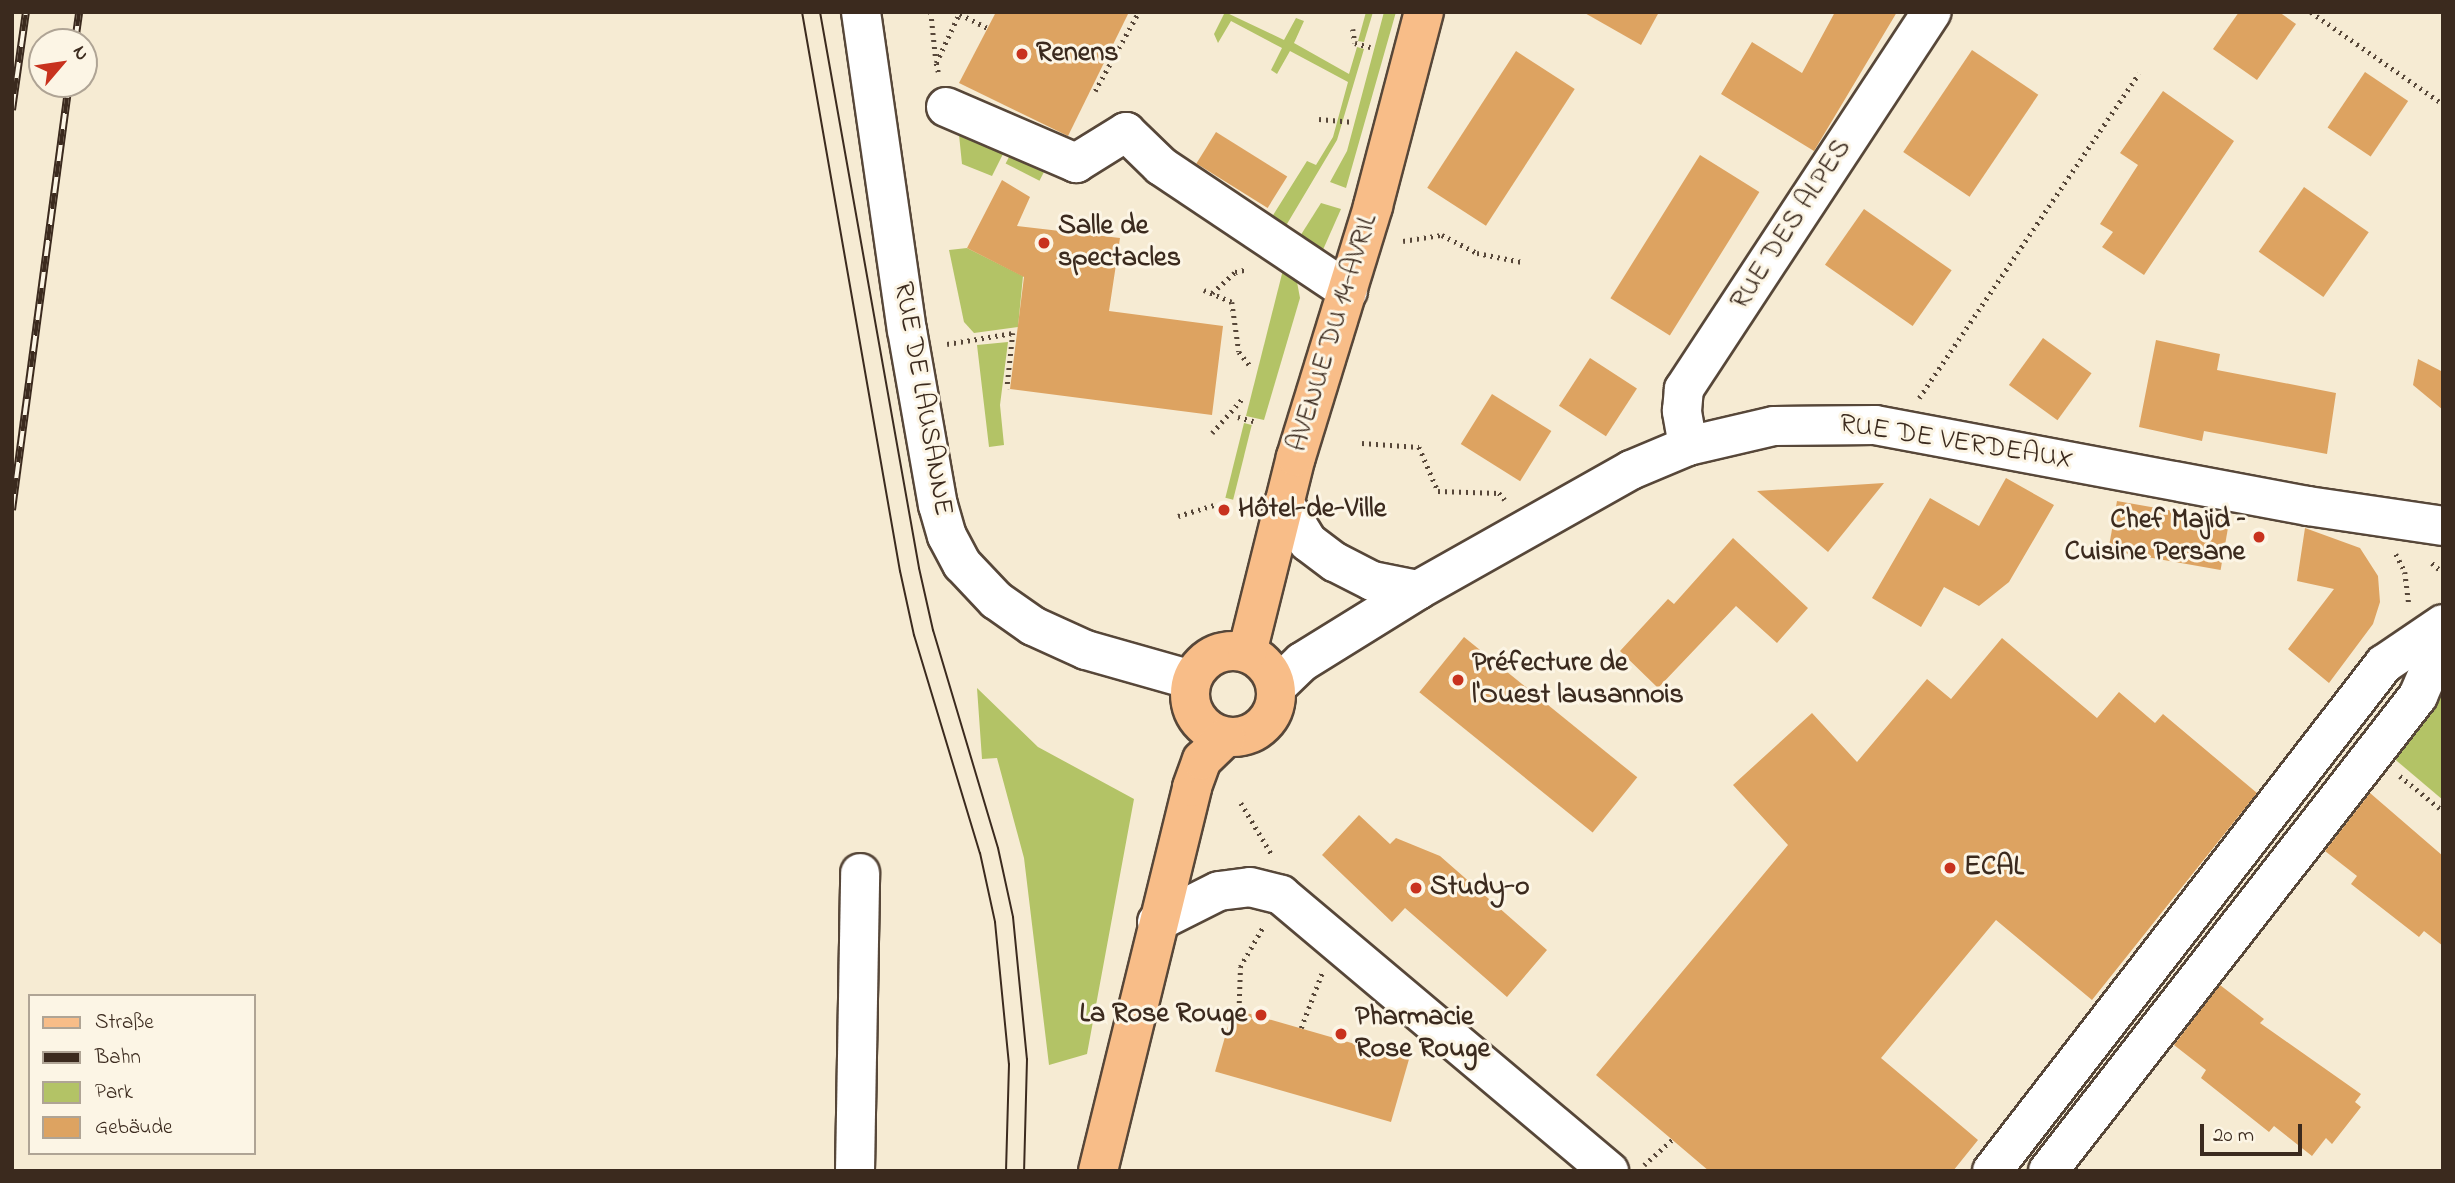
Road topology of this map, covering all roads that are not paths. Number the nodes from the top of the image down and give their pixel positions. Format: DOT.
graph roads {
  1 [pos="861,12"];
  2 [pos="1424,12"];
  3 [pos="1932,12"];
  4 [pos="946,107"];
  5 [pos="1348,291"];
  6 [pos="1688,446"];
  7 [pos="1284,503"];
  8 [pos="2443,526"];
  9 [pos="1418,590"];
  10 [pos="2443,624"];
  11 [pos="2443,638"];
  12 [pos="1247,653"];
  13 [pos="1192,680"];
  14 [pos="1276,687"];
  15 [pos="2332,731"];
  16 [pos="1226,737"];
  17 [pos="2380,765"];
  18 [pos="860,873"];
  19 [pos="2184,920"];
  20 [pos="1157,922"];
  21 [pos="2219,949"];
  22 [pos="1626,1168"];
  23 [pos="855,1171"];
  24 [pos="1098,1171"];
  25 [pos="1992,1171"];
  26 [pos="2048,1171"];
  1 -- 13 [label="street, RUE DE LAUSANNE"];
  2 -- 5 [label="main road, AVENUE DU 14-AVRIL"];
  3 -- 6 [label="street, RUE DES ALPES"];
  4 -- 5 [label="street"];
  5 -- 7 [label="main road, AVENUE DU 14-AVRIL"];
  6 -- 8 [label="street, RUE DE VERDEAUX"];
  6 -- 9 [label="street, RUE DE VERDEAUX"];
  7 -- 9 [label="street"];
  7 -- 12 [label="main road, AVENUE DU 14-AVRIL"];
  9 -- 14 [label="street, RUE DE VERDEAUX"];
  10 -- 15 [label="street"];
  11 -- 17 [label="street"];
  12 -- 13 [label="main road"];
  12 -- 14 [label="main road"];
  13 -- 16 [label="main road"];
  14 -- 16 [label="main road"];
  15 -- 17 [label="street"];
  15 -- 19 [label="street"];
  16 -- 20 [label="main road"];
  17 -- 21 [label="street"];
  18 -- 23 [label="street"];
  19 -- 21 [label="street"];
  19 -- 25 [label="street"];
  20 -- 22 [label="street"];
  20 -- 24 [label="main road"];
  21 -- 26 [label="street"];
}
